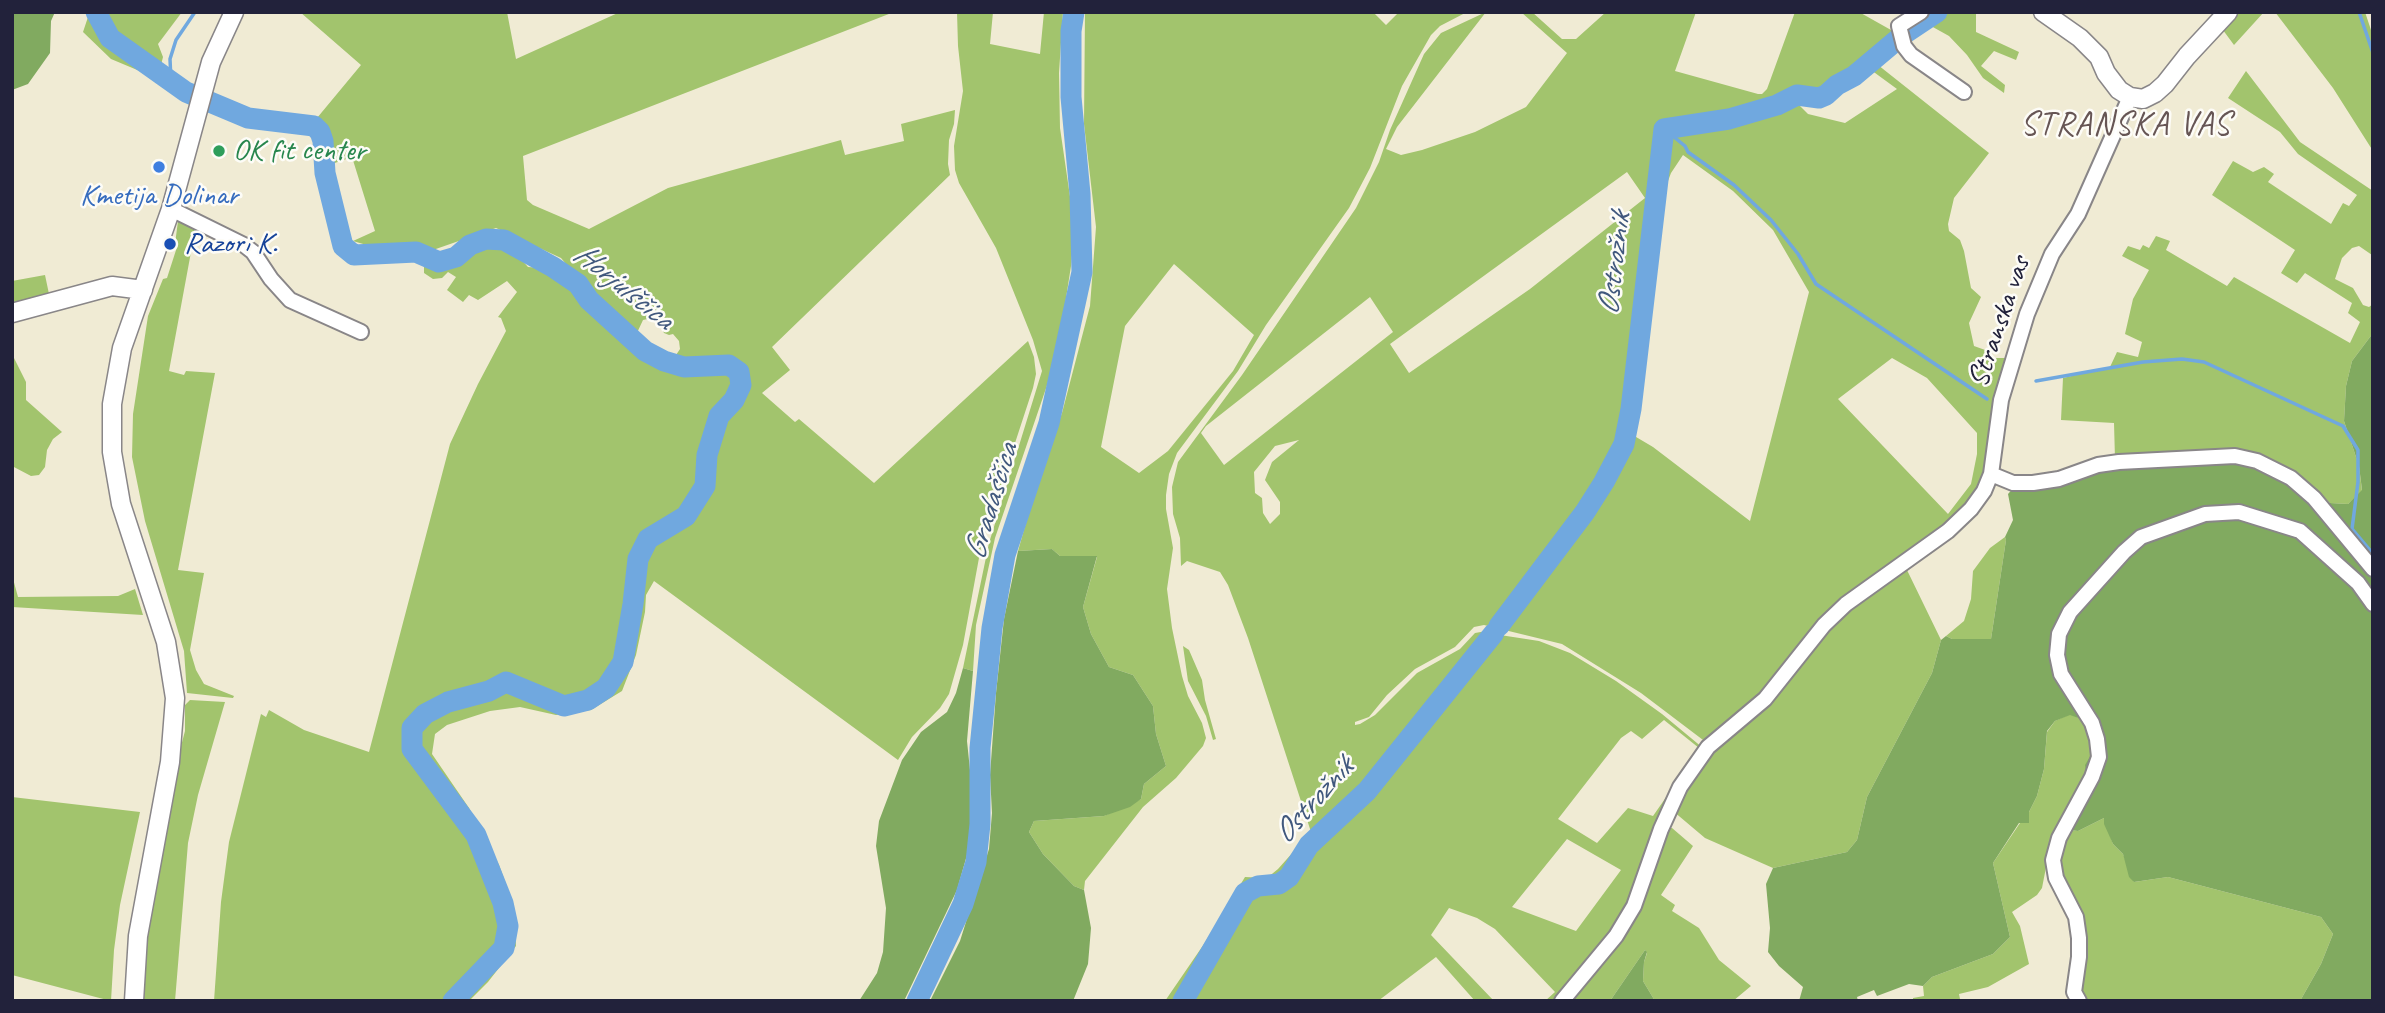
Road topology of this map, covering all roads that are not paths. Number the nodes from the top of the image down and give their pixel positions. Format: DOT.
graph roads {
  1 [pos="234,12"];
  2 [pos="1921,12"];
  3 [pos="2043,12"];
  4 [pos="2228,12"];
  5 [pos="1964,92"];
  6 [pos="2130,97"];
  7 [pos="171,209"];
  8 [pos="143,290"];
  9 [pos="12,313"];
  10 [pos="361,332"];
  11 [pos="1991,474"];
  12 [pos="2373,569"];
  13 [pos="2373,604"];
  14 [pos="134,1001"];
  15 [pos="1562,1001"];
  16 [pos="2079,1001"];
  1 -- 7 [label="street"];
  2 -- 5 [label="street"];
  3 -- 6 [label="street"];
  4 -- 6 [label="street"];
  6 -- 11 [label="street, Stranska vas"];
  7 -- 8 [label="street"];
  7 -- 10 [label="street"];
  8 -- 9 [label="street"];
  8 -- 14 [label="street"];
  11 -- 12 [label="street"];
  11 -- 15 [label="street, Stranska vas"];
  13 -- 16 [label="street"];
}
